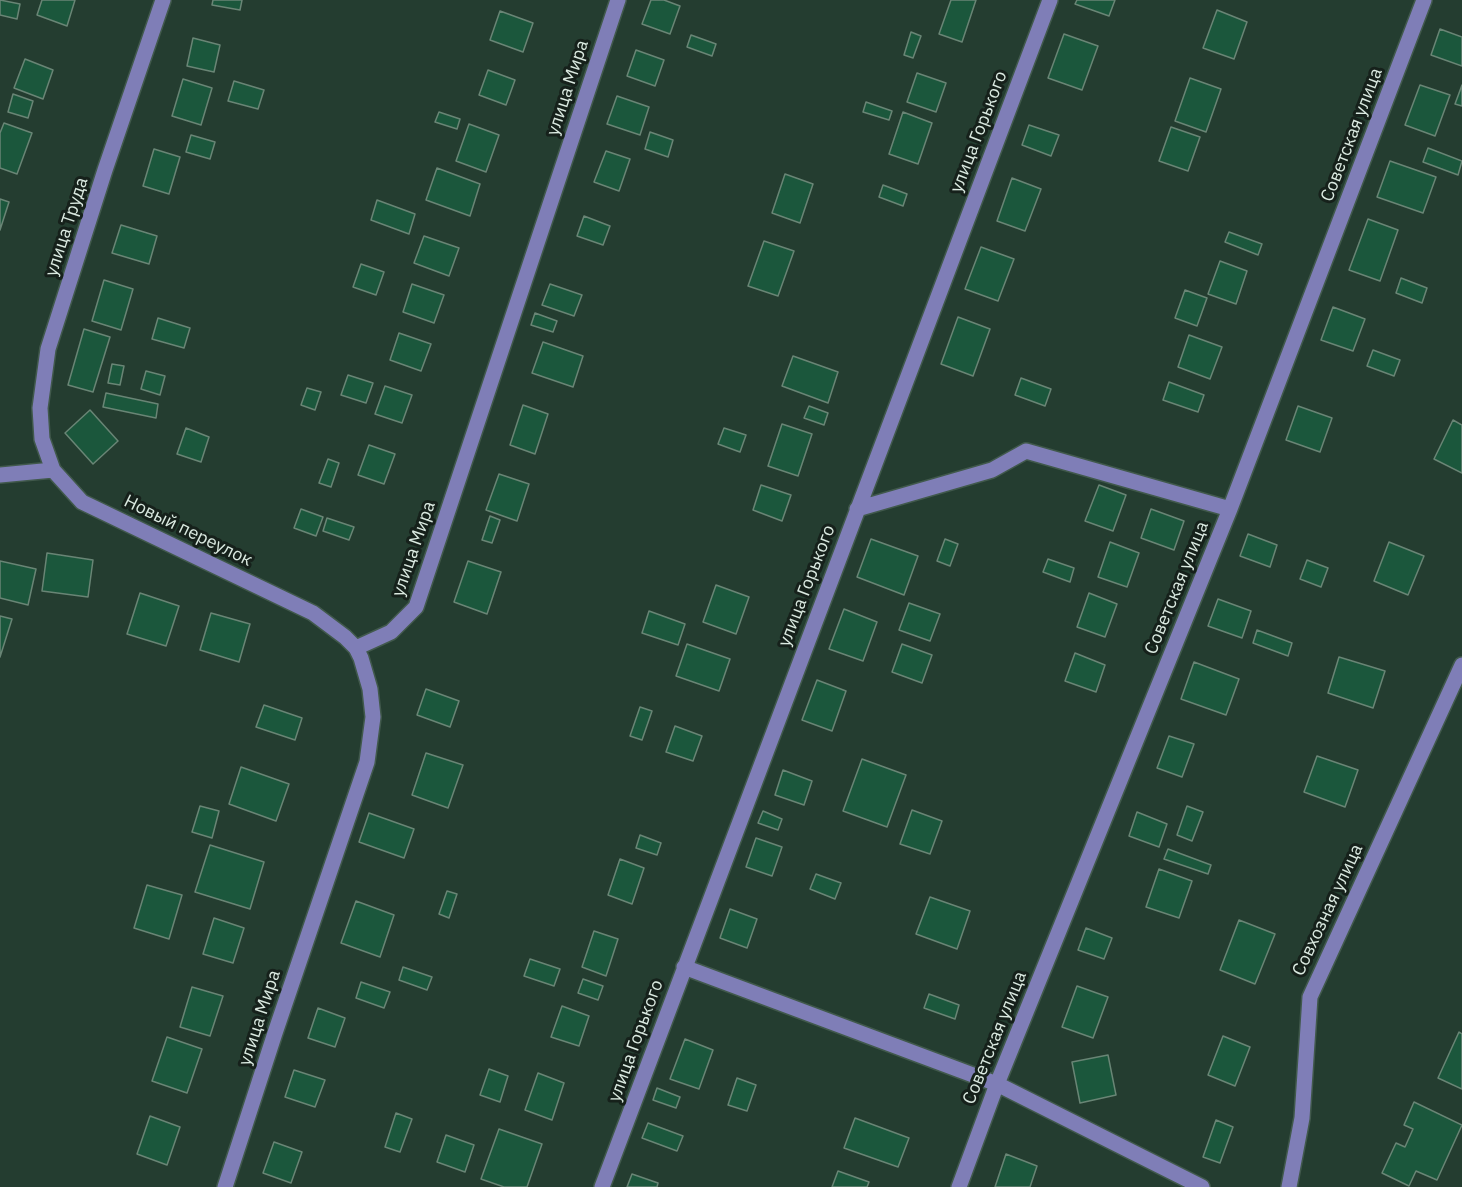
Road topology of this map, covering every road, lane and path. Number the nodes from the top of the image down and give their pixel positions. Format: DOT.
graph roads {
  1 [pos="163,0"];
  2 [pos="618,0"];
  3 [pos="1050,0"];
  4 [pos="1424,0"];
  5 [pos="52,470"];
  6 [pos="0,475"];
  7 [pos="857,509"];
  8 [pos="1230,509"];
  9 [pos="358,653"];
  10 [pos="1462,665"];
  11 [pos="684,967"];
  12 [pos="997,1084"];
  13 [pos="225,1187"];
  14 [pos="602,1187"];
  15 [pos="959,1187"];
  16 [pos="1202,1187"];
  17 [pos="1289,1187"];
  1 -- 5 [label="street, улица Труда"];
  2 -- 9 [label="street, улица Мира"];
  3 -- 7 [label="street, улица Горького"];
  4 -- 8 [label="street, Советская улица"];
  5 -- 6 [label="street"];
  5 -- 9 [label="street, Новый переулок"];
  7 -- 8 [label="street"];
  7 -- 11 [label="street, улица Горького"];
  8 -- 12 [label="street, Советская улица"];
  9 -- 13 [label="street, улица Мира"];
  10 -- 17 [label="street, Совхозная улица"];
  11 -- 12 [label="street"];
  11 -- 14 [label="street, улица Горького"];
  12 -- 15 [label="street, Советская улица"];
  12 -- 16 [label="street"];
}
